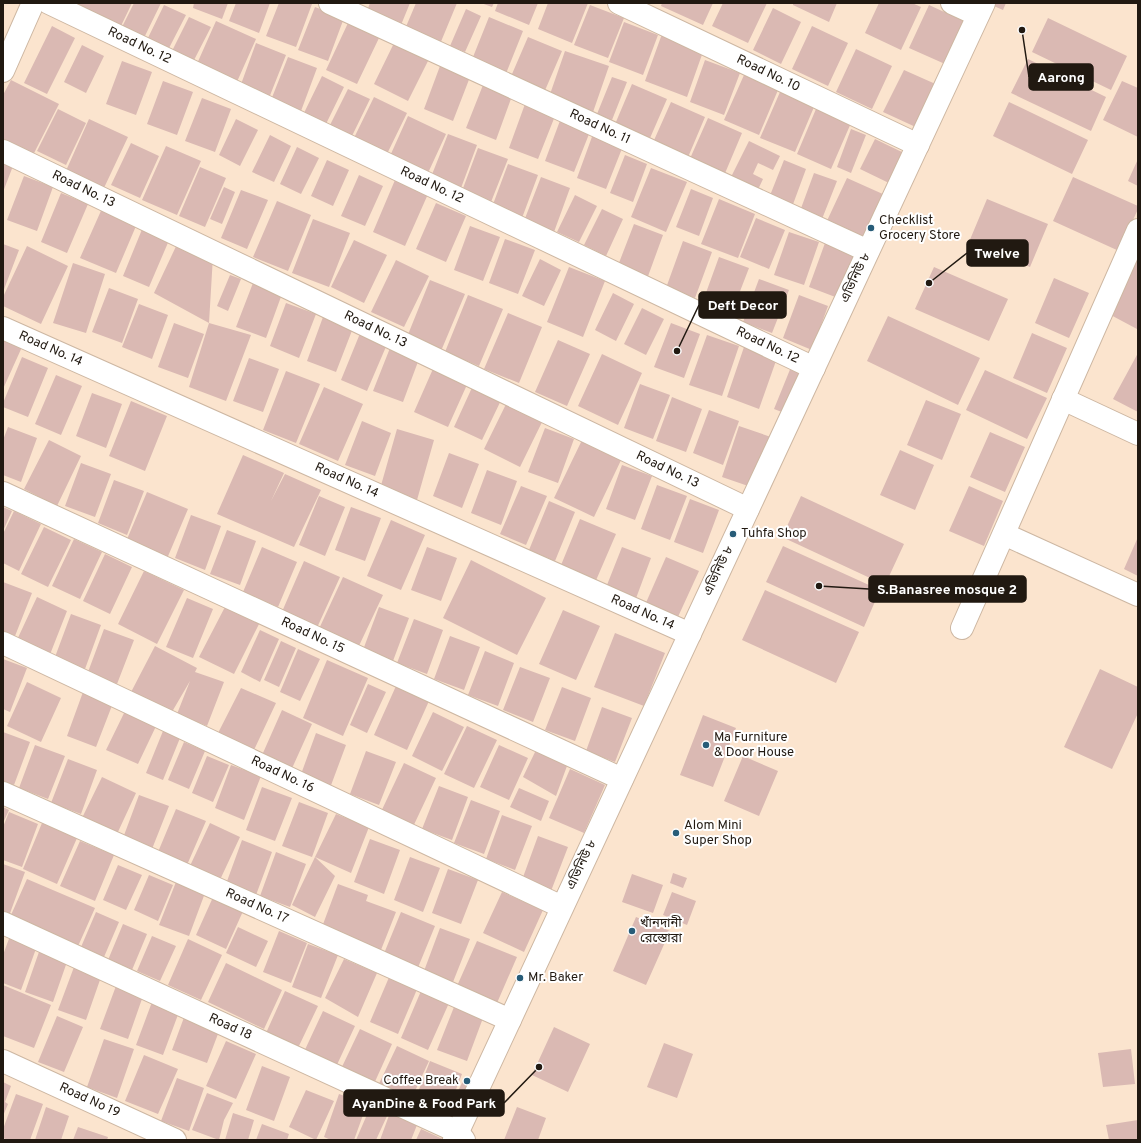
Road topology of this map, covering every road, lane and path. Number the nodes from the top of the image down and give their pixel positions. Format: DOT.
graph roads {
  1 [pos="34,3"];
  2 [pos="49,3"];
  3 [pos="330,3"];
  4 [pos="619,3"];
  5 [pos="952,3"];
  6 [pos="981,9"];
  7 [pos="3,71"];
  8 [pos="918,145"];
  9 [pos="3,150"];
  10 [pos="1138,230"];
  11 [pos="868,251"];
  12 [pos="1130,269"];
  13 [pos="3,328"];
  14 [pos="814,368"];
  15 [pos="1063,399"];
  16 [pos="1138,434"];
  17 [pos="3,493"];
  18 [pos="748,509"];
  19 [pos="1004,534"];
  20 [pos="1138,595"];
  21 [pos="962,628"];
  22 [pos="690,634"];
  23 [pos="3,643"];
  24 [pos="622,779"];
  25 [pos="3,794"];
  26 [pos="562,907"];
  27 [pos="3,923"];
  28 [pos="510,1020"];
  29 [pos="3,1061"];
  30 [pos="458,1137"];
  31 [pos="175,1140"];
  1 -- 7 [label="street"];
  2 -- 14 [label="street, Road No. 12"];
  3 -- 11 [label="street, Road No. 11"];
  4 -- 8 [label="street, Road No. 10"];
  5 -- 6 [label="street"];
  6 -- 8 [label="street, এভিনিউ ৮"];
  8 -- 11 [label="street, এভিনিউ ৮"];
  9 -- 18 [label="street, Road No. 13"];
  10 -- 12 [label="street"];
  11 -- 14 [label="street, এভিনিউ ৮"];
  12 -- 15 [label="street"];
  13 -- 22 [label="street, Road No. 14"];
  14 -- 18 [label="street, এভিনিউ ৮"];
  15 -- 16 [label="street"];
  15 -- 19 [label="street"];
  17 -- 24 [label="street, Road No. 15"];
  18 -- 22 [label="street, এভিনিউ ৮"];
  19 -- 20 [label="street"];
  19 -- 21 [label="street"];
  22 -- 24 [label="street, এভিনিউ ৮"];
  23 -- 26 [label="street, Road No. 16"];
  24 -- 26 [label="street, এভিনিউ ৮"];
  25 -- 28 [label="street, Road No. 17"];
  26 -- 28 [label="street, এভিনিউ ৮"];
  27 -- 30 [label="street, Road 18"];
  28 -- 30 [label="street, এভিনিউ ৮"];
  29 -- 31 [label="street, Road No 19"];
}
